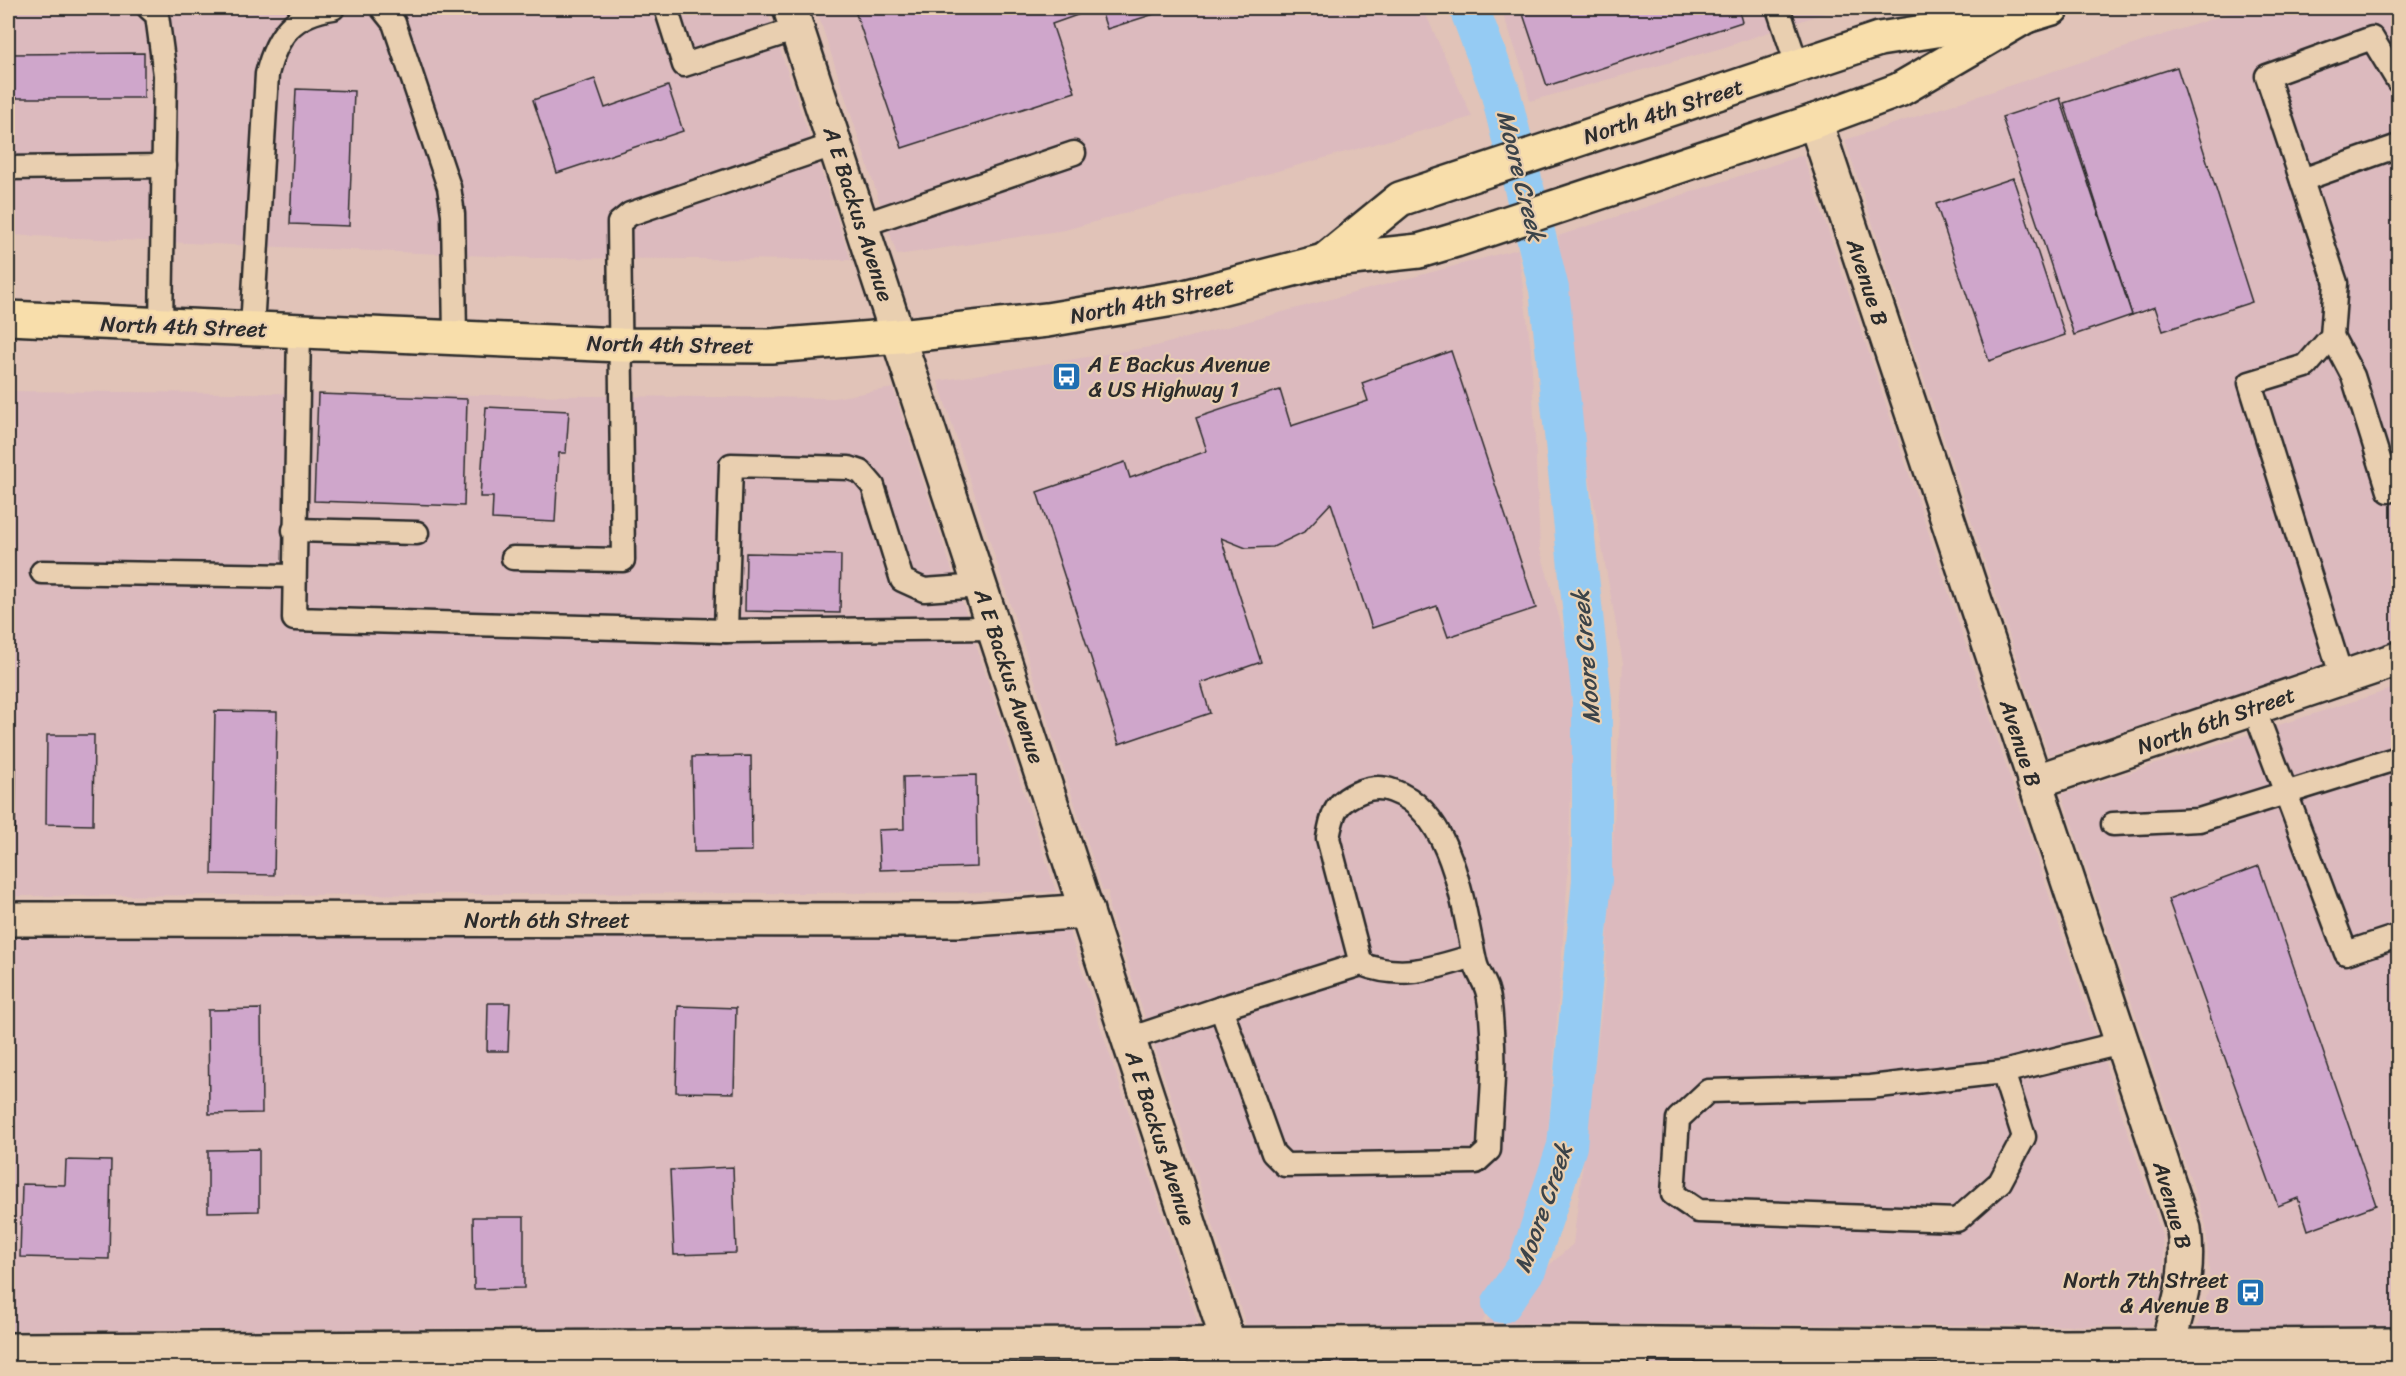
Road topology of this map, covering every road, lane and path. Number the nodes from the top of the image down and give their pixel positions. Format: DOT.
graph roads {
  1 [pos="149,8"];
  2 [pos="333,8"];
  3 [pos="382,8"];
  4 [pos="666,8"];
  5 [pos="1778,8"];
  6 [pos="2039,12"];
  7 [pos="793,18"];
  8 [pos="1798,68"];
  9 [pos="2398,81"];
  10 [pos="1815,121"];
  11 [pos="836,144"];
  12 [pos="2398,146"];
  13 [pos="1074,153"];
  14 [pos="164,166"];
  15 [pos="8,168"];
  16 [pos="2302,180"];
  17 [pos="862,225"];
  18 [pos="1324,261"];
  19 [pos="8,318"];
  20 [pos="161,326"];
  21 [pos="252,328"];
  22 [pos="299,331"];
  23 [pos="454,336"];
  24 [pos="899,336"];
  25 [pos="2332,336"];
  26 [pos="621,345"];
  27 [pos="2389,491"];
  28 [pos="294,530"];
  29 [pos="417,533"];
  30 [pos="513,558"];
  31 [pos="42,572"];
  32 [pos="293,576"];
  33 [pos="981,586"];
  34 [pos="994,628"];
  35 [pos="726,631"];
  36 [pos="2398,659"];
  37 [pos="2342,678"];
  38 [pos="2254,708"];
  39 [pos="2398,758"];
  40 [pos="2034,782"];
  41 [pos="2286,794"];
  42 [pos="2113,824"];
  43 [pos="1087,911"];
  44 [pos="8,919"];
  45 [pos="2398,936"];
  46 [pos="1474,956"];
  47 [pos="1360,964"];
  48 [pos="1221,1008"];
  49 [pos="1129,1039"];
  50 [pos="2121,1043"];
  51 [pos="2003,1072"];
  52 [pos="1229,1345"];
  53 [pos="2398,1345"];
  54 [pos="8,1350"];
  55 [pos="1534,1356"];
  56 [pos="1637,1356"];
  57 [pos="1759,1357"];
  58 [pos="2002,1357"];
  59 [pos="489,1358"];
  60 [pos="2064,1358"];
  61 [pos="2164,1358"];
  62 [pos="86,1359"];
  1 -- 14 [label="lane"];
  2 -- 21 [label="lane"];
  3 -- 23 [label="lane"];
  4 -- 7 [label="lane"];
  5 -- 8 [label="lane"];
  6 -- 8 [label="main road, North 4th Street"];
  6 -- 10 [label="main road, North 4th Street"];
  7 -- 11 [label="street, A E Backus Avenue"];
  8 -- 18 [label="main road, North 4th Street"];
  9 -- 16 [label="lane"];
  10 -- 18 [label="main road, North 4th Street"];
  10 -- 40 [label="street, Avenue B"];
  11 -- 17 [label="street, A E Backus Avenue"];
  11 -- 26 [label="lane"];
  12 -- 16 [label="lane"];
  13 -- 17 [label="lane"];
  14 -- 15 [label="lane"];
  14 -- 20 [label="lane"];
  16 -- 25 [label="lane"];
  17 -- 24 [label="street, A E Backus Avenue"];
  18 -- 24 [label="main road, North 4th Street"];
  19 -- 20 [label="main road, North 4th Street"];
  20 -- 21 [label="main road, North 4th Street"];
  21 -- 22 [label="main road, North 4th Street"];
  22 -- 23 [label="main road, North 4th Street"];
  22 -- 28 [label="lane"];
  23 -- 26 [label="main road, North 4th Street"];
  24 -- 26 [label="main road, North 4th Street"];
  24 -- 33 [label="street, A E Backus Avenue"];
  25 -- 27 [label="lane"];
  25 -- 37 [label="lane"];
  26 -- 30 [label="lane"];
  28 -- 29 [label="lane"];
  28 -- 32 [label="lane"];
  31 -- 32 [label="lane"];
  32 -- 35 [label="lane"];
  33 -- 34 [label="street, A E Backus Avenue"];
  33 -- 35 [label="lane"];
  34 -- 35 [label="lane"];
  34 -- 43 [label="street, A E Backus Avenue"];
  36 -- 37 [label="street, North 6th Street"];
  37 -- 38 [label="street, North 6th Street"];
  38 -- 40 [label="street, North 6th Street"];
  38 -- 41 [label="lane"];
  39 -- 41 [label="lane"];
  40 -- 50 [label="street, Avenue B"];
  41 -- 42 [label="lane"];
  41 -- 45 [label="lane"];
  43 -- 44 [label="street, North 6th Street"];
  43 -- 49 [label="street, A E Backus Avenue"];
  46 -- 47 [label="lane"];
  46 -- 47 [label="lane"];
  46 -- 48 [label="lane"];
  47 -- 48 [label="lane"];
  48 -- 49 [label="lane"];
  49 -- 52 [label="street, A E Backus Avenue"];
  50 -- 51 [label="lane"];
  50 -- 61 [label="street, Avenue B"];
  51 -- 51 [label="lane"];
  52 -- 55 [label="street"];
  52 -- 59 [label="street"];
  53 -- 61 [label="street"];
  54 -- 62 [label="street"];
  55 -- 56 [label="street"];
  56 -- 57 [label="street"];
  57 -- 58 [label="street"];
  58 -- 60 [label="street"];
  59 -- 62 [label="street"];
  60 -- 61 [label="street"];
}
